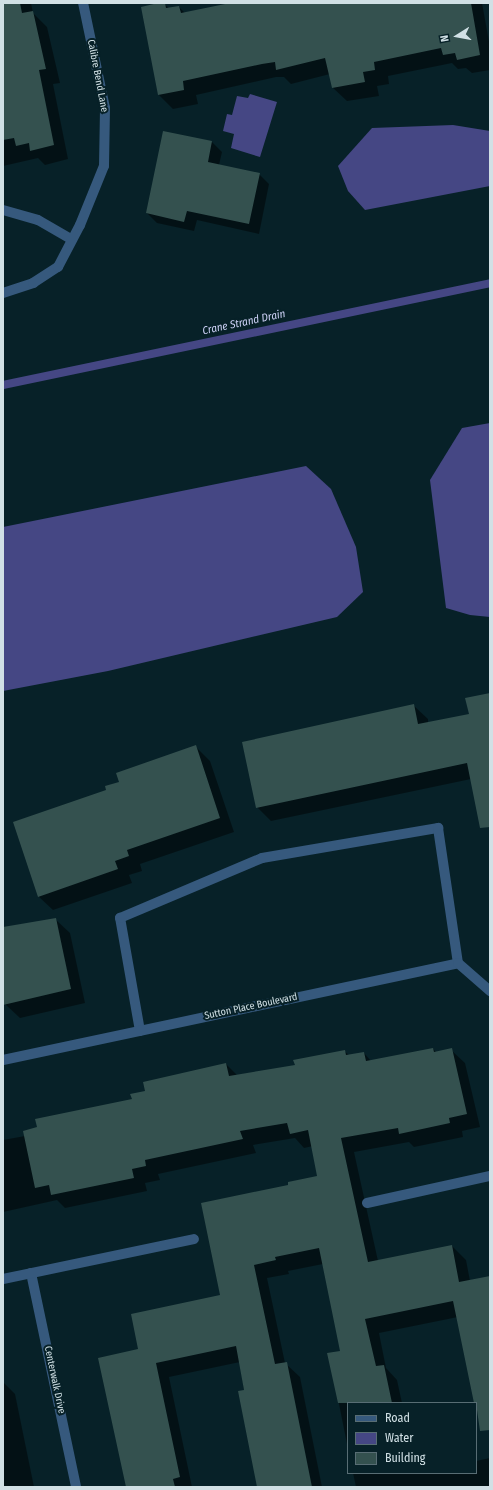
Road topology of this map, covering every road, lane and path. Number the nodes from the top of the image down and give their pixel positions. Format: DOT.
graph roads {
  1 [pos="83,3"];
  2 [pos="3,210"];
  3 [pos="72,240"];
  4 [pos="3,293"];
  5 [pos="458,963"];
  6 [pos="490,991"];
  7 [pos="140,1031"];
  8 [pos="3,1060"];
  9 [pos="490,1176"];
  10 [pos="367,1203"];
  11 [pos="194,1238"];
  12 [pos="31,1273"];
  13 [pos="3,1279"];
  14 [pos="76,1487"];
  1 -- 3 [label="lane, Calibre Bend Lane"];
  2 -- 3 [label="lane"];
  3 -- 4 [label="lane, Calibre Bend Lane"];
  5 -- 6 [label="lane"];
  5 -- 7 [label="lane, Sutton Place Boulevard"];
  5 -- 7 [label="lane"];
  7 -- 8 [label="lane, Sutton Place Boulevard"];
  9 -- 10 [label="lane"];
  11 -- 12 [label="lane"];
  12 -- 13 [label="lane"];
  12 -- 14 [label="lane, Centerwalk Drive"];
}
